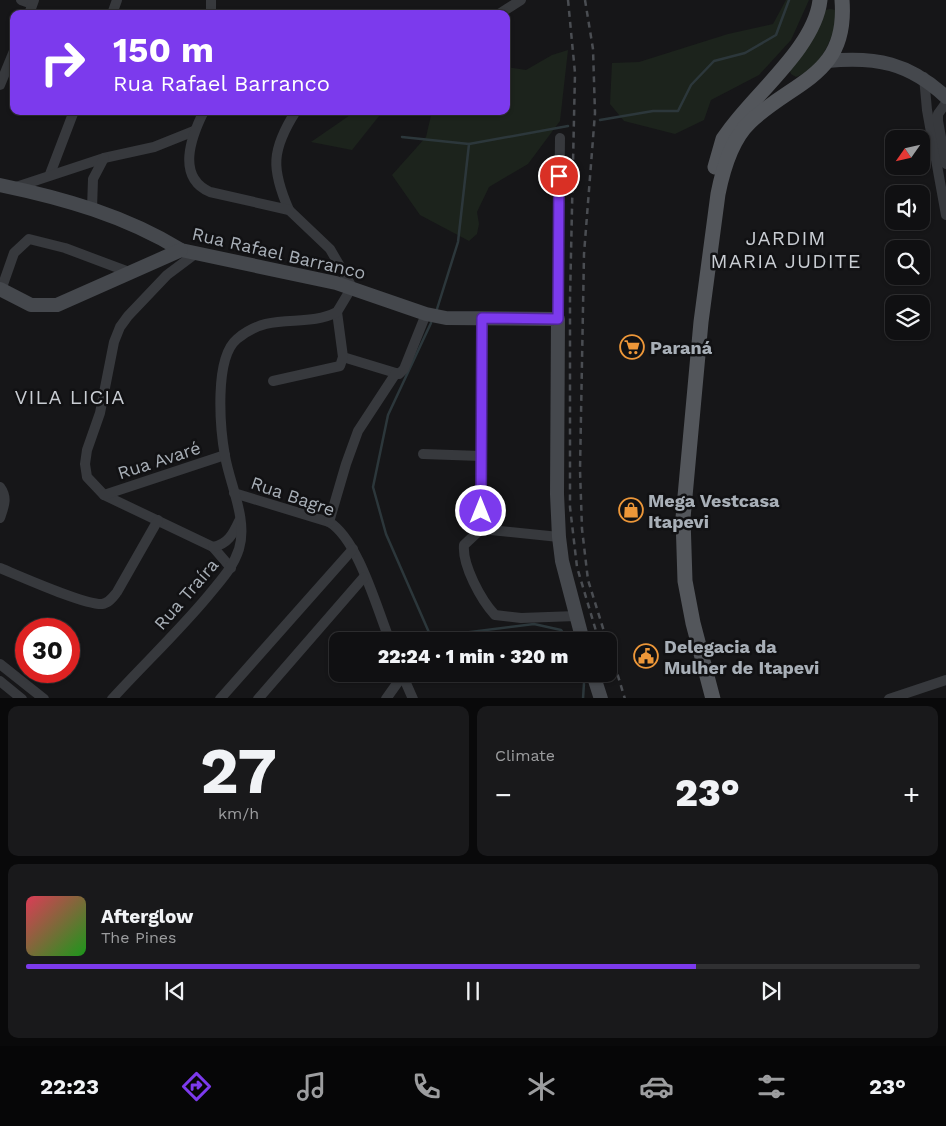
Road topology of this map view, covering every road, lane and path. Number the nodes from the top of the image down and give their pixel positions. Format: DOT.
graph roads {
  1 [pos="21,0"];
  2 [pos="521,0"];
  3 [pos="820,4"];
  4 [pos="32,6"];
  5 [pos="843,6"];
  6 [pos="505,10"];
  7 [pos="790,58"];
  8 [pos="10,61"];
  9 [pos="827,61"];
  10 [pos="924,77"];
  11 [pos="804,83"];
  12 [pos="0,86"];
  13 [pos="946,97"];
  14 [pos="946,103"];
  15 [pos="72,115"];
  16 [pos="202,115"];
  17 [pos="294,115"];
  18 [pos="194,131"];
  19 [pos="560,138"];
  20 [pos="104,158"];
  21 [pos="946,164"];
  22 [pos="50,174"];
  23 [pos="6,186"];
  24 [pos="92,209"];
  25 [pos="290,210"];
  26 [pos="946,215"];
  27 [pos="181,250"];
  28 [pos="196,254"];
  29 [pos="128,272"];
  30 [pos="352,287"];
  31 [pos="1,290"];
  32 [pos="337,312"];
  33 [pos="426,314"];
  34 [pos="482,318"];
  35 [pos="558,319"];
  36 [pos="343,358"];
  37 [pos="396,373"];
  38 [pos="273,381"];
  39 [pos="424,454"];
  40 [pos="225,455"];
  41 [pos="481,456"];
  42 [pos="0,487"];
  43 [pos="234,493"];
  44 [pos="104,495"];
  45 [pos="0,518"];
  46 [pos="240,519"];
  47 [pos="158,520"];
  48 [pos="329,522"];
  49 [pos="481,529"];
  50 [pos="559,536"];
  51 [pos="213,547"];
  52 [pos="353,549"];
  53 [pos="0,568"];
  54 [pos="231,568"];
  55 [pos="364,577"];
  56 [pos="576,616"];
  57 [pos="386,632"];
  58 [pos="580,632"];
  59 [pos="0,664"];
  60 [pos="946,680"];
  61 [pos="0,681"];
  62 [pos="398,682"];
  63 [pos="407,682"];
  64 [pos="596,682"];
  65 [pos="22,698"];
  66 [pos="44,698"];
  67 [pos="112,698"];
  68 [pos="220,698"];
  69 [pos="258,698"];
  70 [pos="386,698"];
  71 [pos="413,698"];
  72 [pos="601,698"];
  73 [pos="705,698"];
  74 [pos="713,698"];
  75 [pos="890,698"];
  1 -- 4 [label="street"];
  2 -- 6 [label="street"];
  3 -- 5 [label="main road"];
  3 -- 7 [label="main road"];
  5 -- 9 [label="main road"];
  7 -- 11 [label="main road"];
  7 -- 73 [label="main road"];
  8 -- 12 [label="street"];
  9 -- 10 [label="street"];
  9 -- 11 [label="main road"];
  10 -- 13 [label="street"];
  10 -- 26 [label="street"];
  11 -- 74 [label="main road"];
  14 -- 21 [label="street"];
  15 -- 22 [label="street"];
  16 -- 18 [label="street"];
  17 -- 25 [label="street"];
  18 -- 20 [label="street"];
  18 -- 25 [label="street"];
  19 -- 35 [label="street"];
  20 -- 22 [label="street"];
  20 -- 24 [label="street"];
  22 -- 23 [label="street"];
  23 -- 24 [label="street, Rua Rafael Barranco"];
  24 -- 27 [label="street, Rua Rafael Barranco"];
  25 -- 30 [label="street"];
  27 -- 28 [label="street, Rua Rafael Barranco"];
  27 -- 29 [label="street"];
  28 -- 30 [label="street, Rua Rafael Barranco"];
  28 -- 44 [label="street"];
  29 -- 31 [label="street"];
  29 -- 31 [label="street"];
  30 -- 32 [label="street"];
  30 -- 33 [label="street, Rua Rafael Barranco"];
  32 -- 36 [label="street"];
  32 -- 40 [label="street, Rua Traíra"];
  33 -- 34 [label="street, Rua Rafael Barranco"];
  33 -- 37 [label="street"];
  34 -- 35 [label="street, Rua Rafael Barranco"];
  34 -- 41 [label="street"];
  35 -- 50 [label="street"];
  36 -- 37 [label="street"];
  36 -- 38 [label="street"];
  37 -- 48 [label="street"];
  39 -- 41 [label="street"];
  40 -- 43 [label="street, Rua Traíra"];
  40 -- 44 [label="street, Rua Avaré"];
  41 -- 49 [label="street"];
  42 -- 45 [label="street"];
  43 -- 46 [label="street, Rua Traíra"];
  43 -- 48 [label="street, Rua Bagre"];
  44 -- 47 [label="street"];
  46 -- 51 [label="street"];
  46 -- 54 [label="street, Rua Traíra"];
  47 -- 51 [label="street"];
  47 -- 53 [label="street"];
  48 -- 52 [label="street, Rua Bagre"];
  49 -- 50 [label="street"];
  49 -- 56 [label="street"];
  50 -- 56 [label="street"];
  51 -- 54 [label="street"];
  52 -- 55 [label="street, Rua Bagre"];
  52 -- 68 [label="street"];
  54 -- 67 [label="street, Rua Traíra"];
  55 -- 57 [label="street, Rua Bagre"];
  55 -- 69 [label="street"];
  56 -- 58 [label="street"];
  59 -- 66 [label="street"];
  60 -- 75 [label="street"];
  61 -- 65 [label="street"];
  62 -- 70 [label="street"];
  63 -- 71 [label="street"];
  64 -- 72 [label="street"];
}
